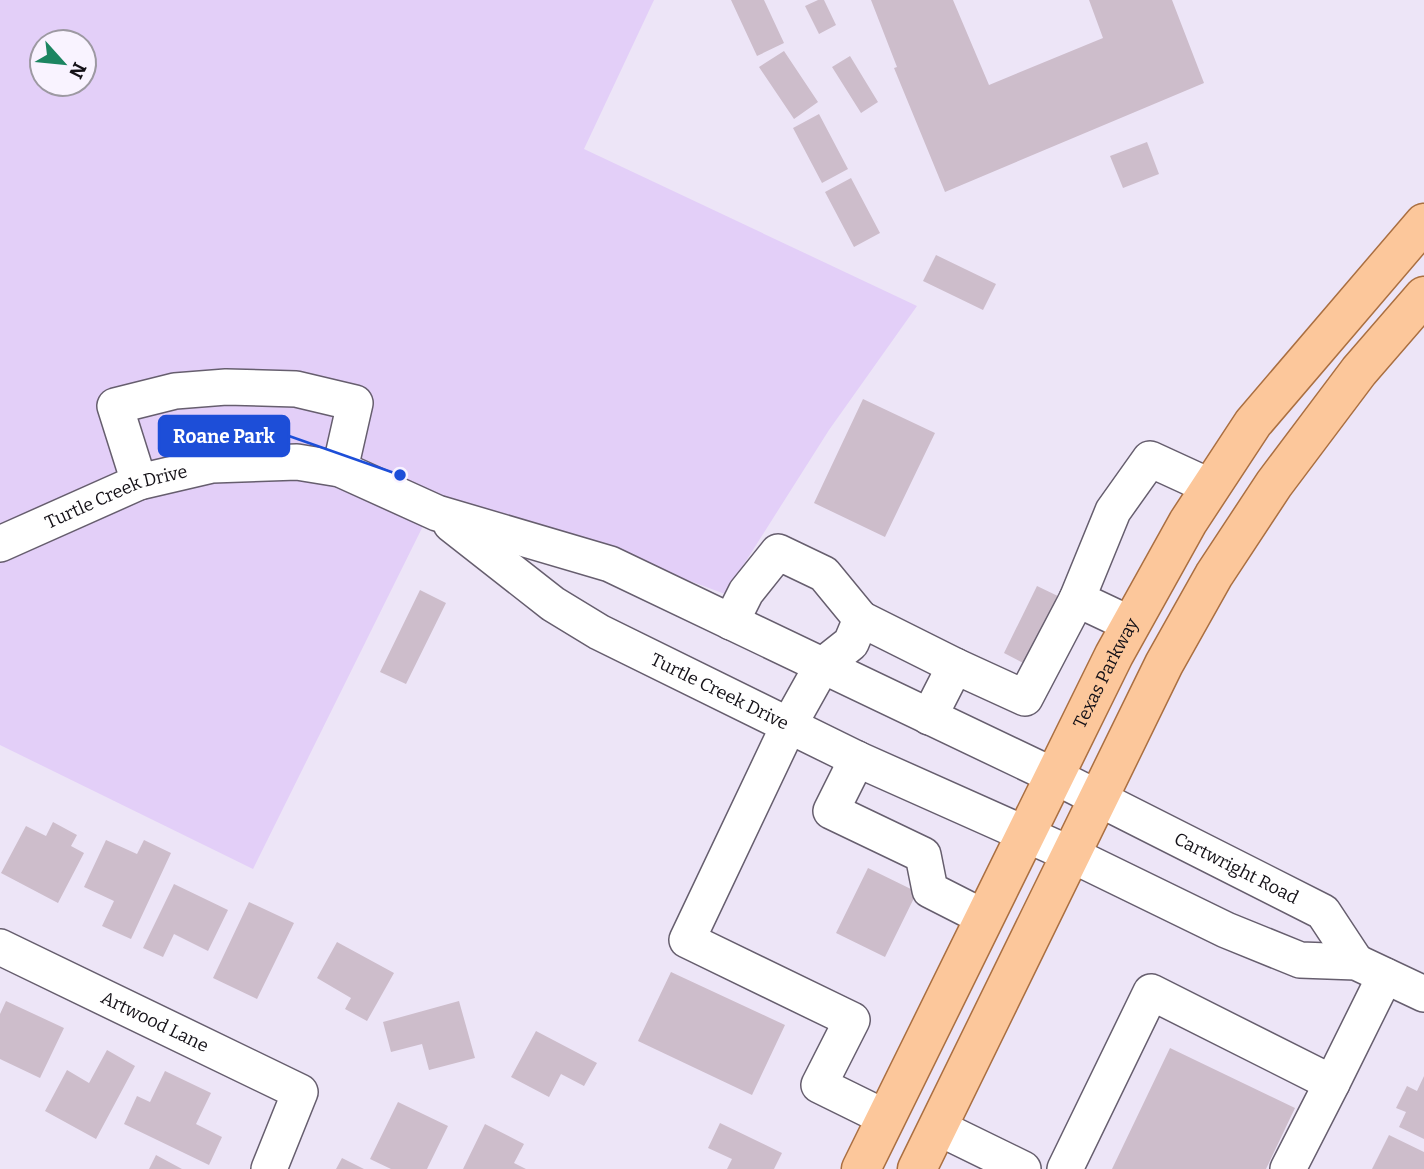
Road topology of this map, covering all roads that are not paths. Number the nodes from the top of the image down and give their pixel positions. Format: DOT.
graph roads {
  1 [pos="1424,223"];
  2 [pos="1424,296"];
  3 [pos="340,469"];
  4 [pos="139,482"];
  5 [pos="1210,487"];
  6 [pos="437,513"];
  7 [pos="0,544"];
  8 [pos="1077,599"];
  9 [pos="861,620"];
  10 [pos="731,622"];
  11 [pos="1130,624"];
  12 [pos="822,666"];
  13 [pos="956,666"];
  14 [pos="929,717"];
  15 [pos="789,725"];
  16 [pos="857,759"];
  17 [pos="1054,776"];
  18 [pos="1097,798"];
  19 [pos="1026,834"];
  20 [pos="1070,854"];
  21 [pos="985,918"];
  22 [pos="0,947"];
  23 [pos="1371,969"];
  24 [pos="1424,995"];
  25 [pos="1332,1083"];
  26 [pos="886,1118"];
  27 [pos="937,1128"];
  28 [pos="269,1169"];
  29 [pos="862,1169"];
  30 [pos="917,1169"];
  31 [pos="1023,1169"];
  32 [pos="1065,1169"];
  33 [pos="1288,1169"];
  1 -- 5 [label="main road, Texas Parkway"];
  2 -- 18 [label="main road"];
  3 -- 4 [label="street, Turtle Creek Drive"];
  3 -- 4 [label="street"];
  3 -- 6 [label="street, Turtle Creek Drive"];
  4 -- 7 [label="street, Turtle Creek Drive"];
  5 -- 8 [label="street"];
  5 -- 11 [label="main road, Texas Parkway"];
  6 -- 10 [label="street, Turtle Creek Drive"];
  6 -- 15 [label="street, Turtle Creek Drive"];
  8 -- 11 [label="street"];
  8 -- 13 [label="street"];
  9 -- 10 [label="street"];
  9 -- 12 [label="street"];
  9 -- 13 [label="street"];
  10 -- 12 [label="street, Turtle Creek Drive"];
  11 -- 17 [label="main road, Texas Parkway"];
  12 -- 14 [label="street, Turtle Creek Drive"];
  12 -- 15 [label="street"];
  13 -- 14 [label="street"];
  14 -- 17 [label="street, Turtle Creek Drive"];
  15 -- 16 [label="street, Turtle Creek Drive"];
  15 -- 26 [label="street"];
  16 -- 19 [label="street, Turtle Creek Drive"];
  16 -- 21 [label="street"];
  17 -- 18 [label="street, Cartwright Road"];
  17 -- 19 [label="main road, Texas Parkway"];
  18 -- 20 [label="main road"];
  18 -- 23 [label="street, Cartwright Road"];
  19 -- 20 [label="street, Turtle Creek Drive"];
  19 -- 21 [label="main road, Texas Parkway"];
  20 -- 23 [label="street, Cartwright Road"];
  20 -- 27 [label="main road"];
  21 -- 26 [label="main road, Texas Parkway"];
  22 -- 28 [label="street, Artwood Lane"];
  23 -- 24 [label="street, Cartwright Road"];
  23 -- 25 [label="street"];
  25 -- 32 [label="street"];
  25 -- 33 [label="street"];
  26 -- 29 [label="main road, Texas Parkway"];
  27 -- 30 [label="main road"];
  27 -- 31 [label="street"];
}
